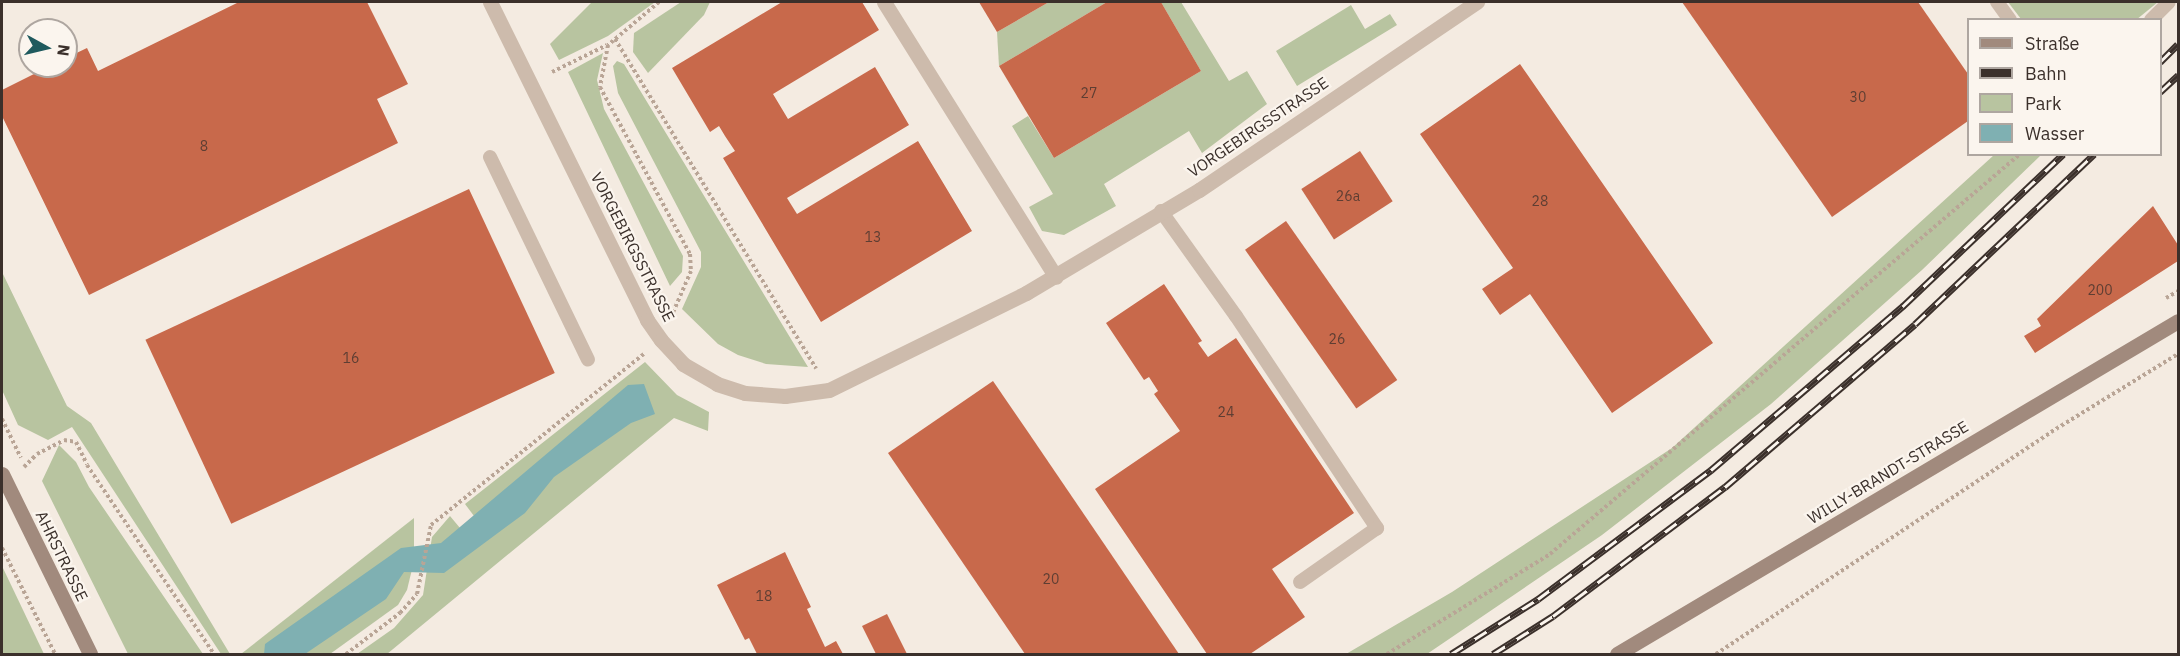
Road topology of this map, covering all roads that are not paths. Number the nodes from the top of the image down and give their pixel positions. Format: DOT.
graph roads {
  1 [pos="490,2"];
  2 [pos="884,2"];
  3 [pos="1478,2"];
  4 [pos="1997,2"];
  5 [pos="2169,2"];
  6 [pos="2009,18"];
  7 [pos="2153,18"];
  8 [pos="490,157"];
  9 [pos="1161,211"];
  10 [pos="1056,277"];
  11 [pos="2178,321"];
  12 [pos="588,360"];
  13 [pos="3,479"];
  14 [pos="1300,582"];
  15 [pos="1637,649"];
  16 [pos="90,654"];
  17 [pos="1617,654"];
  1 -- 10 [label="street, VORGEBIRGSSTRASSE"];
  2 -- 10 [label="street"];
  3 -- 9 [label="street, VORGEBIRGSSTRASSE"];
  4 -- 6 [label="lane"];
  5 -- 7 [label="lane"];
  8 -- 12 [label="lane"];
  9 -- 10 [label="street, VORGEBIRGSSTRASSE"];
  9 -- 14 [label="lane"];
  11 -- 15 [label="main road, WILLY-BRANDT-STRASSE"];
  13 -- 16 [label="main road, AHRSTRASSE"];
  15 -- 17 [label="main road, WILLY-BRANDT-STRASSE"];
}
